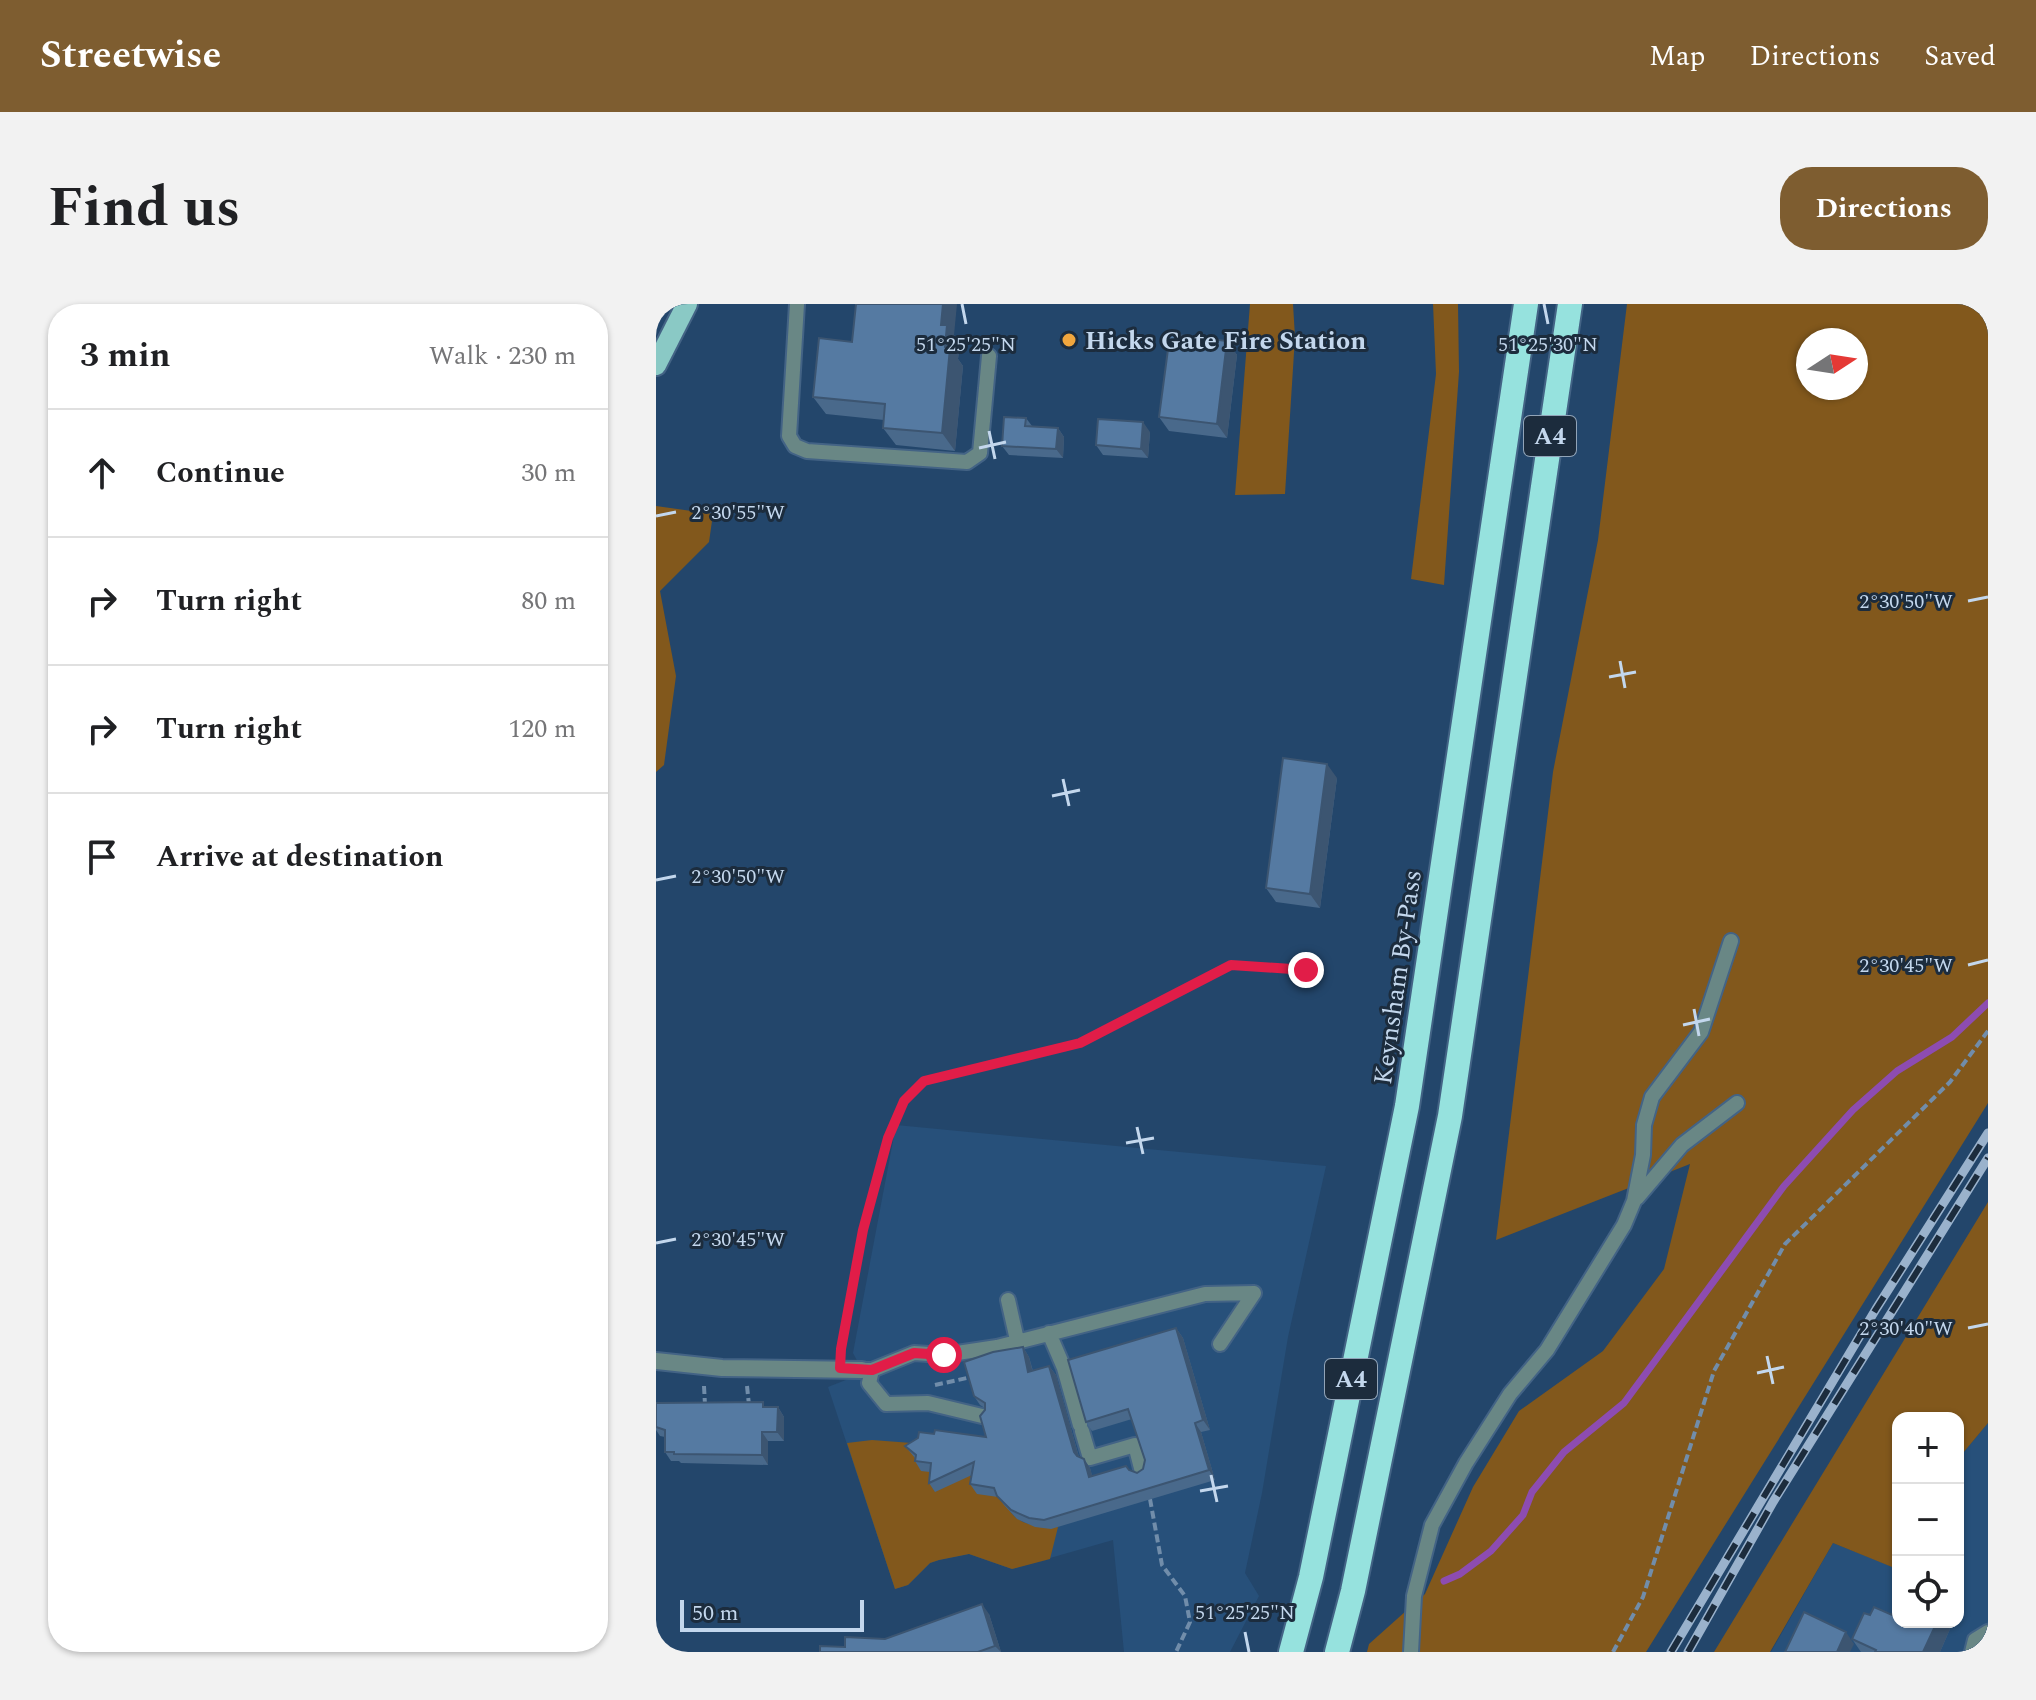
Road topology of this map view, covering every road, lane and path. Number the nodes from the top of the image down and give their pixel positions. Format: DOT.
graph roads {
  1 [pos="687,304"];
  2 [pos="797,304"];
  3 [pos="1526,304"];
  4 [pos="1570,304"];
  5 [pos="989,356"];
  6 [pos="656,365"];
  7 [pos="1731,941"];
  8 [pos="1306,970"];
  9 [pos="1988,1031"];
  10 [pos="1737,1103"];
  11 [pos="1634,1201"];
  12 [pos="1008,1300"];
  13 [pos="1049,1333"];
  14 [pos="1017,1340"];
  15 [pos="1220,1344"];
  16 [pos="656,1361"];
  17 [pos="840,1368"];
  18 [pos="867,1370"];
  19 [pos="982,1416"];
  20 [pos="1142,1472"];
  21 [pos="1150,1499"];
  22 [pos="1988,1632"];
  23 [pos="1292,1651"];
  24 [pos="1176,1652"];
  25 [pos="1337,1652"];
  26 [pos="1411,1652"];
  27 [pos="1613,1652"];
  28 [pos="1972,1652"];
  1 -- 6 [label="main road"];
  2 -- 5 [label="lane"];
  3 -- 23 [label="highway, Keynsham By-Pass / A4"];
  4 -- 25 [label="highway, A4"];
  7 -- 11 [label="lane"];
  8 -- 17 [label="path"];
  9 -- 27 [label="path"];
  10 -- 11 [label="lane"];
  11 -- 26 [label="lane"];
  12 -- 14 [label="lane"];
  13 -- 14 [label="lane"];
  13 -- 15 [label="lane"];
  13 -- 20 [label="lane"];
  14 -- 18 [label="lane"];
  16 -- 17 [label="street"];
  17 -- 18 [label="street"];
  18 -- 19 [label="lane"];
  21 -- 24 [label="path"];
  22 -- 28 [label="lane"];
}
